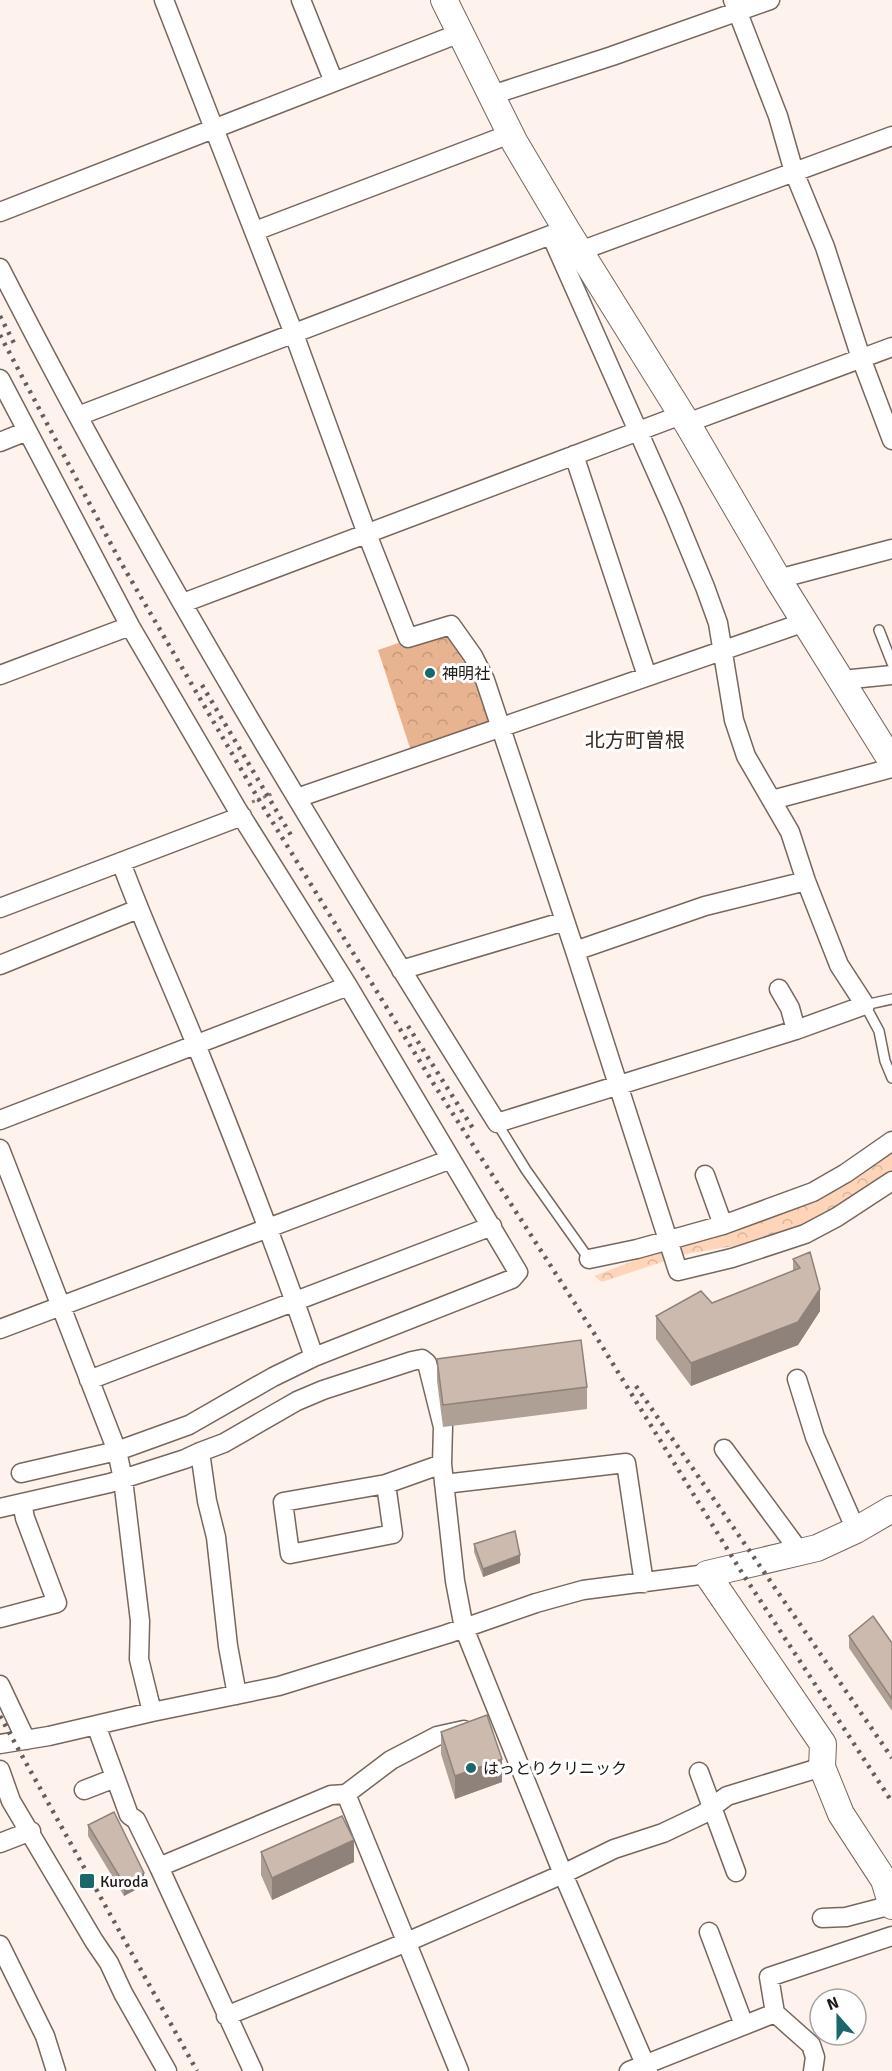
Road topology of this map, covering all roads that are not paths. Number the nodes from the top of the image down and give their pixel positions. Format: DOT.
graph roads {
  1 [pos="164,0"];
  2 [pos="301,0"];
  3 [pos="444,0"];
  4 [pos="770,0"];
  5 [pos="735,6"];
  6 [pos="460,33"];
  7 [pos="334,82"];
  8 [pos="492,95"];
  9 [pos="215,129"];
  10 [pos="510,134"];
  11 [pos="892,136"];
  12 [pos="794,172"];
  13 [pos="0,212"];
  14 [pos="255,231"];
  15 [pos="558,232"];
  16 [pos="580,251"];
  17 [pos="0,268"];
  18 [pos="294,334"];
  19 [pos="892,347"];
  20 [pos="861,358"];
  21 [pos="0,379"];
  22 [pos="78,416"];
  23 [pos="684,419"];
  24 [pos="638,431"];
  25 [pos="27,432"];
  26 [pos="892,440"];
  27 [pos="0,442"];
  28 [pos="574,455"];
  29 [pos="367,534"];
  30 [pos="892,549"];
  31 [pos="778,579"];
  32 [pos="183,603"];
  33 [pos="805,622"];
  34 [pos="130,626"];
  35 [pos="879,630"];
  36 [pos="723,651"];
  37 [pos="892,663"];
  38 [pos="0,675"];
  39 [pos="892,675"];
  40 [pos="647,676"];
  41 [pos="842,680"];
  42 [pos="501,728"];
  43 [pos="892,762"];
  44 [pos="892,768"];
  45 [pos="293,792"];
  46 [pos="772,800"];
  47 [pos="240,812"];
  48 [pos="121,862"];
  49 [pos="806,881"];
  50 [pos="0,908"];
  51 [pos="138,909"];
  52 [pos="565,921"];
  53 [pos="575,951"];
  54 [pos="0,965"];
  55 [pos="402,970"];
  56 [pos="348,986"];
  57 [pos="779,988"];
  58 [pos="892,999"];
  59 [pos="865,1005"];
  60 [pos="796,1030"];
  61 [pos="197,1046"];
  62 [pos="892,1078"];
  63 [pos="618,1085"];
  64 [pos="0,1120"];
  65 [pos="497,1123"];
  66 [pos="892,1141"];
  67 [pos="0,1149"];
  68 [pos="451,1159"];
  69 [pos="705,1175"];
  70 [pos="892,1181"];
  71 [pos="723,1225"];
  72 [pos="492,1226"];
  73 [pos="267,1228"];
  74 [pos="667,1241"];
  75 [pos="590,1259"];
  76 [pos="296,1302"];
  77 [pos="61,1306"];
  78 [pos="0,1329"];
  79 [pos="314,1357"];
  80 [pos="797,1379"];
  81 [pos="89,1380"];
  82 [pos="723,1449"];
  83 [pos="117,1451"];
  84 [pos="200,1452"];
  85 [pos="442,1464"];
  86 [pos="21,1473"];
  87 [pos="123,1479"];
  88 [pos="386,1484"];
  89 [pos="444,1484"];
  90 [pos="22,1503"];
  91 [pos="0,1508"];
  92 [pos="892,1509"];
  93 [pos="856,1530"];
  94 [pos="800,1552"];
  95 [pos="707,1574"];
  96 [pos="644,1583"];
  97 [pos="0,1618"];
  98 [pos="464,1628"];
  99 [pos="0,1685"];
  100 [pos="237,1695"];
  101 [pos="152,1712"];
  102 [pos="501,1720"];
  103 [pos="96,1725"];
  104 [pos="26,1740"];
  105 [pos="0,1744"];
  106 [pos="822,1767"];
  107 [pos="0,1770"];
  108 [pos="699,1772"];
  109 [pos="115,1778"];
  110 [pos="84,1790"];
  111 [pos="346,1794"];
  112 [pos="712,1807"];
  113 [pos="31,1832"];
  114 [pos="0,1843"];
  115 [pos="159,1867"];
  116 [pos="735,1872"];
  117 [pos="563,1874"];
  118 [pos="892,1905"];
  119 [pos="822,1918"];
  120 [pos="709,1932"];
  121 [pos="892,1936"];
  122 [pos="407,1942"];
  123 [pos="0,1945"];
  124 [pos="776,2013"];
  125 [pos="226,2016"];
  126 [pos="744,2025"];
  127 [pos="641,2069"];
  128 [pos="56,2071"];
  129 [pos="167,2071"];
  130 [pos="252,2071"];
  131 [pos="459,2071"];
  132 [pos="813,2071"];
  1 -- 9 [label="street"];
  2 -- 7 [label="street"];
  3 -- 6 [label="street"];
  4 -- 5 [label="street"];
  5 -- 8 [label="street"];
  5 -- 12 [label="street"];
  6 -- 7 [label="street"];
  6 -- 8 [label="street"];
  7 -- 9 [label="street"];
  8 -- 10 [label="street"];
  9 -- 13 [label="street"];
  9 -- 14 [label="street"];
  10 -- 14 [label="street"];
  10 -- 15 [label="street"];
  11 -- 12 [label="street"];
  12 -- 16 [label="street"];
  12 -- 20 [label="street"];
  14 -- 18 [label="street"];
  15 -- 16 [label="street"];
  15 -- 18 [label="street"];
  15 -- 24 [label="street"];
  16 -- 23 [label="street"];
  17 -- 22 [label="street"];
  18 -- 22 [label="street"];
  18 -- 29 [label="street"];
  19 -- 20 [label="street"];
  20 -- 23 [label="street"];
  20 -- 26 [label="street"];
  21 -- 25 [label="street"];
  22 -- 32 [label="street"];
  23 -- 24 [label="street"];
  23 -- 31 [label="street"];
  24 -- 28 [label="street"];
  24 -- 36 [label="street"];
  25 -- 27 [label="street"];
  25 -- 34 [label="street"];
  28 -- 29 [label="street"];
  28 -- 40 [label="street"];
  29 -- 32 [label="street"];
  29 -- 42 [label="street"];
  30 -- 31 [label="street"];
  31 -- 33 [label="street"];
  32 -- 45 [label="street"];
  33 -- 36 [label="street"];
  33 -- 41 [label="street"];
  34 -- 38 [label="street"];
  34 -- 47 [label="street"];
  35 -- 37 [label="lane"];
  36 -- 40 [label="street"];
  36 -- 46 [label="street"];
  39 -- 41 [label="street"];
  40 -- 42 [label="street"];
  41 -- 43 [label="street"];
  42 -- 45 [label="street"];
  42 -- 52 [label="street"];
  44 -- 46 [label="street"];
  45 -- 55 [label="street"];
  46 -- 49 [label="street"];
  47 -- 48 [label="street"];
  47 -- 56 [label="street"];
  48 -- 50 [label="street"];
  48 -- 51 [label="street"];
  49 -- 53 [label="street"];
  49 -- 59 [label="street"];
  51 -- 54 [label="street"];
  51 -- 61 [label="street"];
  52 -- 53 [label="street"];
  52 -- 55 [label="street"];
  53 -- 63 [label="street"];
  55 -- 65 [label="street"];
  56 -- 61 [label="street"];
  56 -- 68 [label="street"];
  57 -- 60 [label="street"];
  58 -- 59 [label="lane"];
  59 -- 60 [label="street"];
  59 -- 62 [label="lane"];
  60 -- 63 [label="street"];
  61 -- 64 [label="street"];
  61 -- 73 [label="street"];
  63 -- 65 [label="street"];
  63 -- 74 [label="street"];
  65 -- 75 [label="lane"];
  66 -- 71 [label="street"];
  67 -- 77 [label="street"];
  68 -- 72 [label="street"];
  68 -- 73 [label="street"];
  69 -- 71 [label="street"];
  70 -- 74 [label="street"];
  71 -- 74 [label="street"];
  72 -- 76 [label="street"];
  72 -- 79 [label="street"];
  73 -- 76 [label="street"];
  73 -- 77 [label="street"];
  74 -- 75 [label="street"];
  76 -- 79 [label="street"];
  76 -- 81 [label="street"];
  77 -- 78 [label="street"];
  77 -- 81 [label="street"];
  79 -- 83 [label="street"];
  80 -- 93 [label="street"];
  81 -- 83 [label="street"];
  82 -- 94 [label="street"];
  83 -- 86 [label="street"];
  83 -- 87 [label="street"];
  84 -- 85 [label="street"];
  84 -- 87 [label="street"];
  84 -- 100 [label="street"];
  85 -- 88 [label="street"];
  85 -- 89 [label="street"];
  87 -- 90 [label="street"];
  87 -- 101 [label="street"];
  88 -- 88 [label="street"];
  89 -- 96 [label="street"];
  89 -- 98 [label="street"];
  90 -- 91 [label="street"];
  90 -- 97 [label="street"];
  92 -- 93 [label="street"];
  93 -- 94 [label="street"];
  94 -- 95 [label="street"];
  95 -- 96 [label="street"];
  95 -- 106 [label="street"];
  96 -- 98 [label="street"];
  98 -- 100 [label="street"];
  98 -- 102 [label="street"];
  99 -- 104 [label="street"];
  100 -- 101 [label="street"];
  101 -- 103 [label="street"];
  102 -- 111 [label="street"];
  102 -- 117 [label="street"];
  103 -- 104 [label="street"];
  103 -- 109 [label="street"];
  104 -- 105 [label="street"];
  106 -- 112 [label="street"];
  106 -- 118 [label="street"];
  107 -- 113 [label="street"];
  108 -- 112 [label="street"];
  109 -- 110 [label="street"];
  109 -- 115 [label="street"];
  111 -- 115 [label="street"];
  111 -- 122 [label="street"];
  112 -- 116 [label="street"];
  112 -- 117 [label="street"];
  113 -- 114 [label="street"];
  113 -- 129 [label="street"];
  115 -- 125 [label="street"];
  117 -- 122 [label="street"];
  117 -- 127 [label="street"];
  118 -- 119 [label="street"];
  120 -- 126 [label="street"];
  121 -- 124 [label="street"];
  122 -- 125 [label="street"];
  122 -- 131 [label="street"];
  123 -- 128 [label="street"];
  124 -- 126 [label="street"];
  124 -- 132 [label="street"];
  125 -- 130 [label="street"];
  126 -- 127 [label="street"];
}
